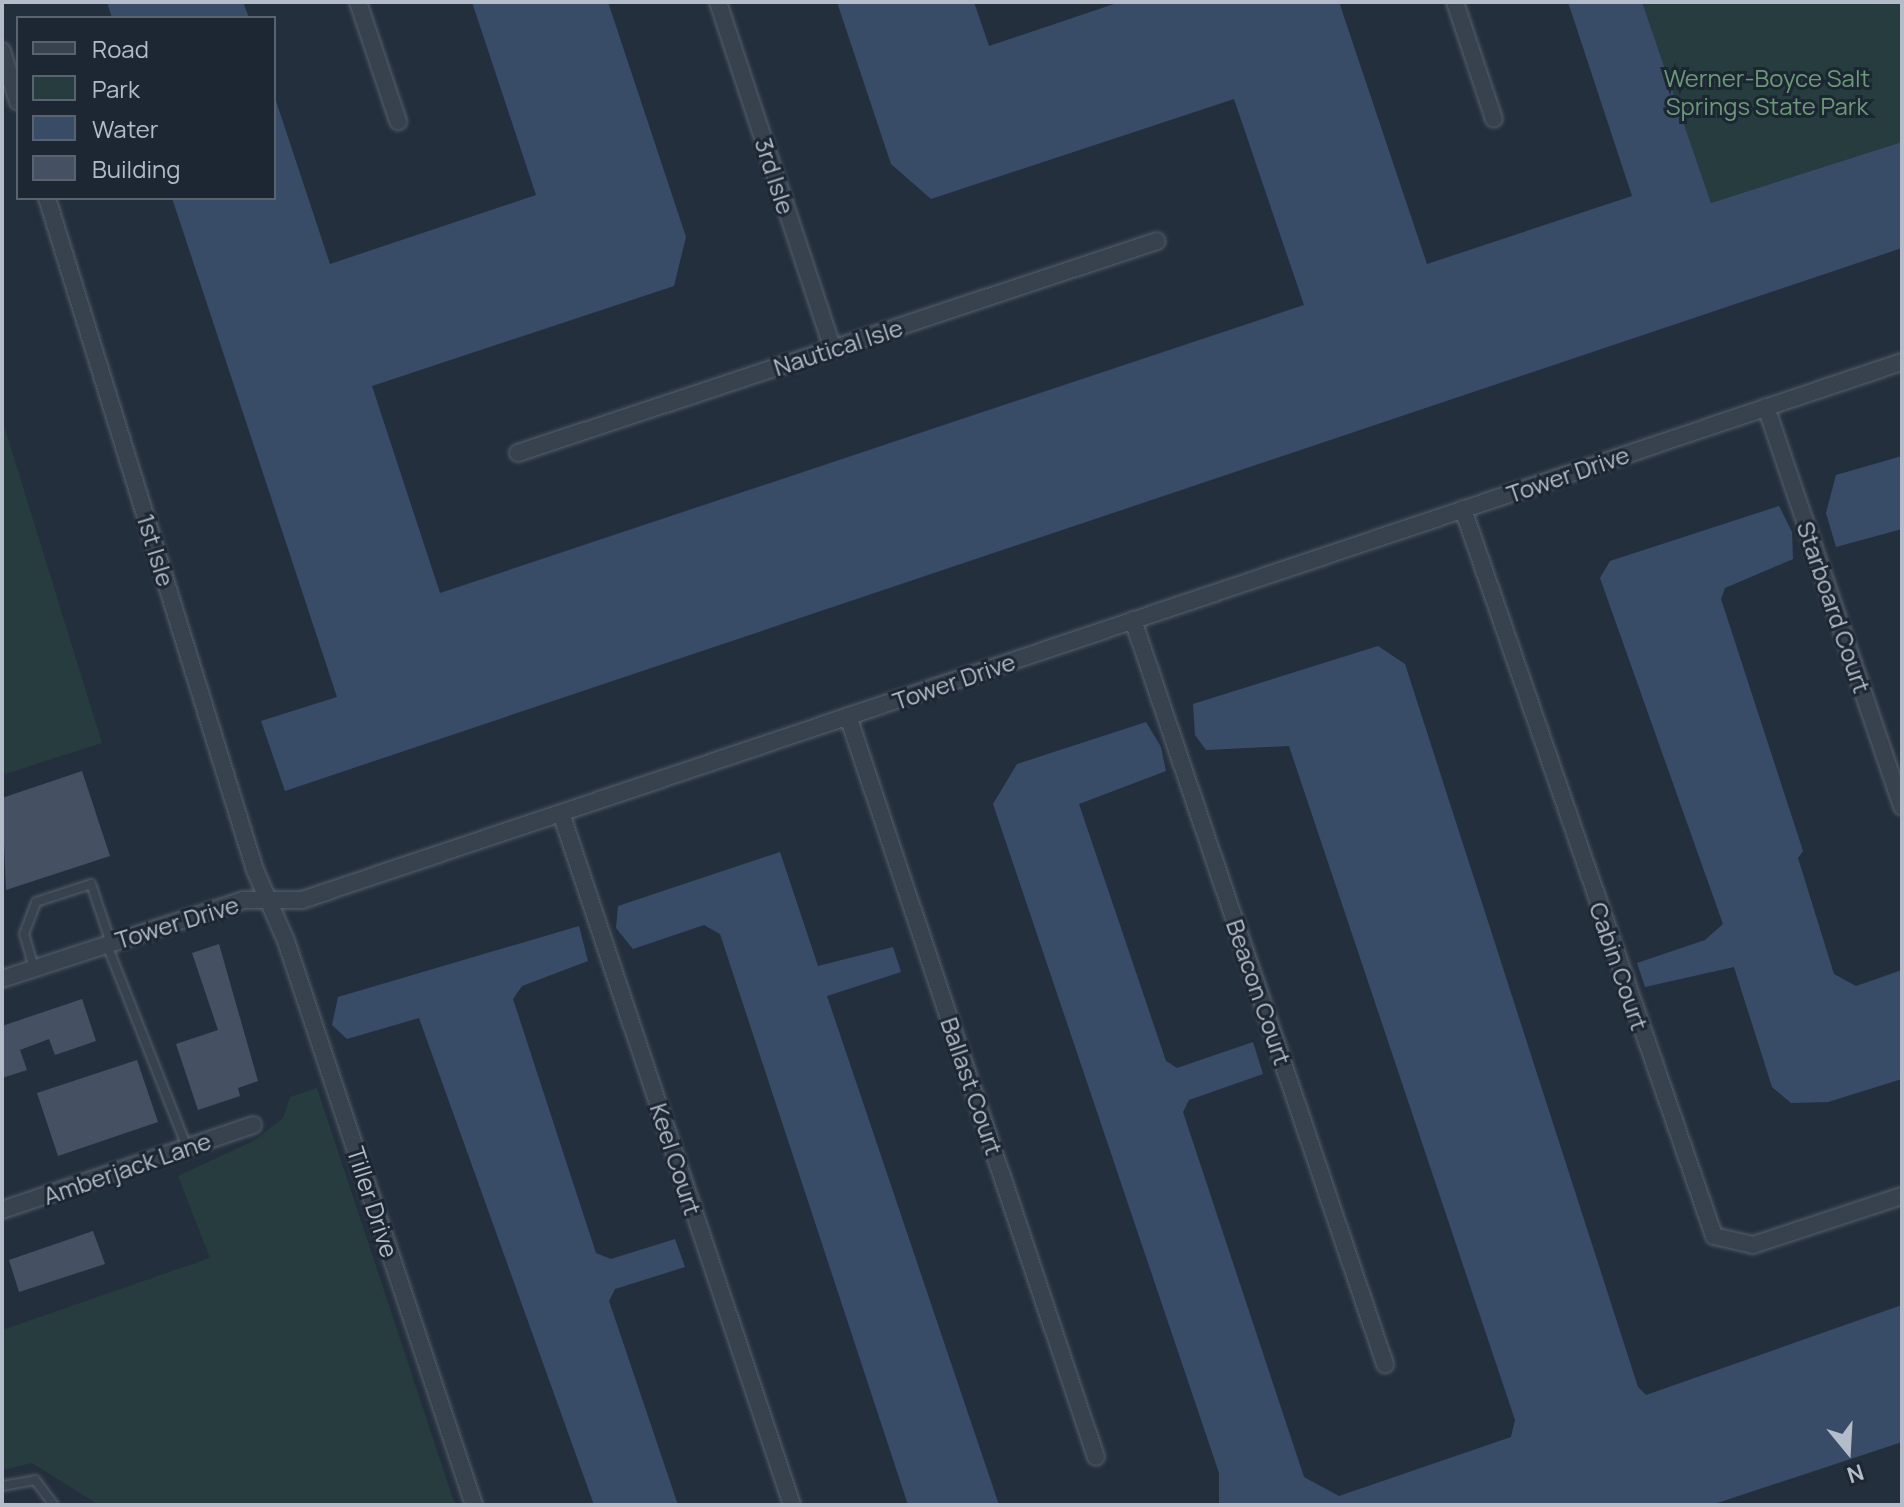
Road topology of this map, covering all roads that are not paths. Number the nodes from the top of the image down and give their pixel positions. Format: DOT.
graph roads {
  1 [pos="358,2"];
  2 [pos="718,2"];
  3 [pos="1455,2"];
  4 [pos="2,51"];
  5 [pos="16,96"];
  6 [pos="1494,119"];
  7 [pos="398,121"];
  8 [pos="48,200"];
  9 [pos="1157,241"];
  10 [pos="833,349"];
  11 [pos="1902,362"];
  12 [pos="1766,407"];
  13 [pos="518,453"];
  14 [pos="1463,509"];
  15 [pos="1133,620"];
  16 [pos="848,716"];
  17 [pos="1902,806"];
  18 [pos="561,813"];
  19 [pos="268,900"];
  20 [pos="109,943"];
  21 [pos="34,968"];
  22 [pos="2,979"];
  23 [pos="253,1125"];
  24 [pos="187,1147"];
  25 [pos="1902,1196"];
  26 [pos="2,1210"];
  27 [pos="1385,1364"];
  28 [pos="1096,1457"];
  29 [pos="2,1486"];
  30 [pos="54,1505"];
  31 [pos="474,1505"];
  32 [pos="792,1505"];
  1 -- 7 [label="street"];
  2 -- 10 [label="street, 3rd Isle"];
  3 -- 6 [label="street"];
  4 -- 5 [label="street"];
  8 -- 19 [label="street, 1st Isle"];
  9 -- 10 [label="street, Nautical Isle"];
  10 -- 13 [label="street, Nautical Isle"];
  11 -- 12 [label="street, Tower Drive"];
  12 -- 14 [label="street, Tower Drive"];
  12 -- 17 [label="street, Starboard Court"];
  14 -- 15 [label="street, Tower Drive"];
  14 -- 25 [label="street, Cabin Court"];
  15 -- 16 [label="street, Tower Drive"];
  15 -- 27 [label="street, Beacon Court"];
  16 -- 18 [label="street, Tower Drive"];
  16 -- 28 [label="street, Ballast Court"];
  18 -- 19 [label="street, Tower Drive"];
  18 -- 32 [label="street, Keel Court"];
  19 -- 20 [label="street, Tower Drive"];
  19 -- 31 [label="street, Tiller Drive"];
  20 -- 21 [label="street, Tower Drive"];
  20 -- 21 [label="lane"];
  20 -- 24 [label="lane"];
  21 -- 22 [label="street, Tower Drive"];
  23 -- 24 [label="street, Amberjack Lane"];
  24 -- 26 [label="street, Amberjack Lane"];
  29 -- 30 [label="lane"];
}
